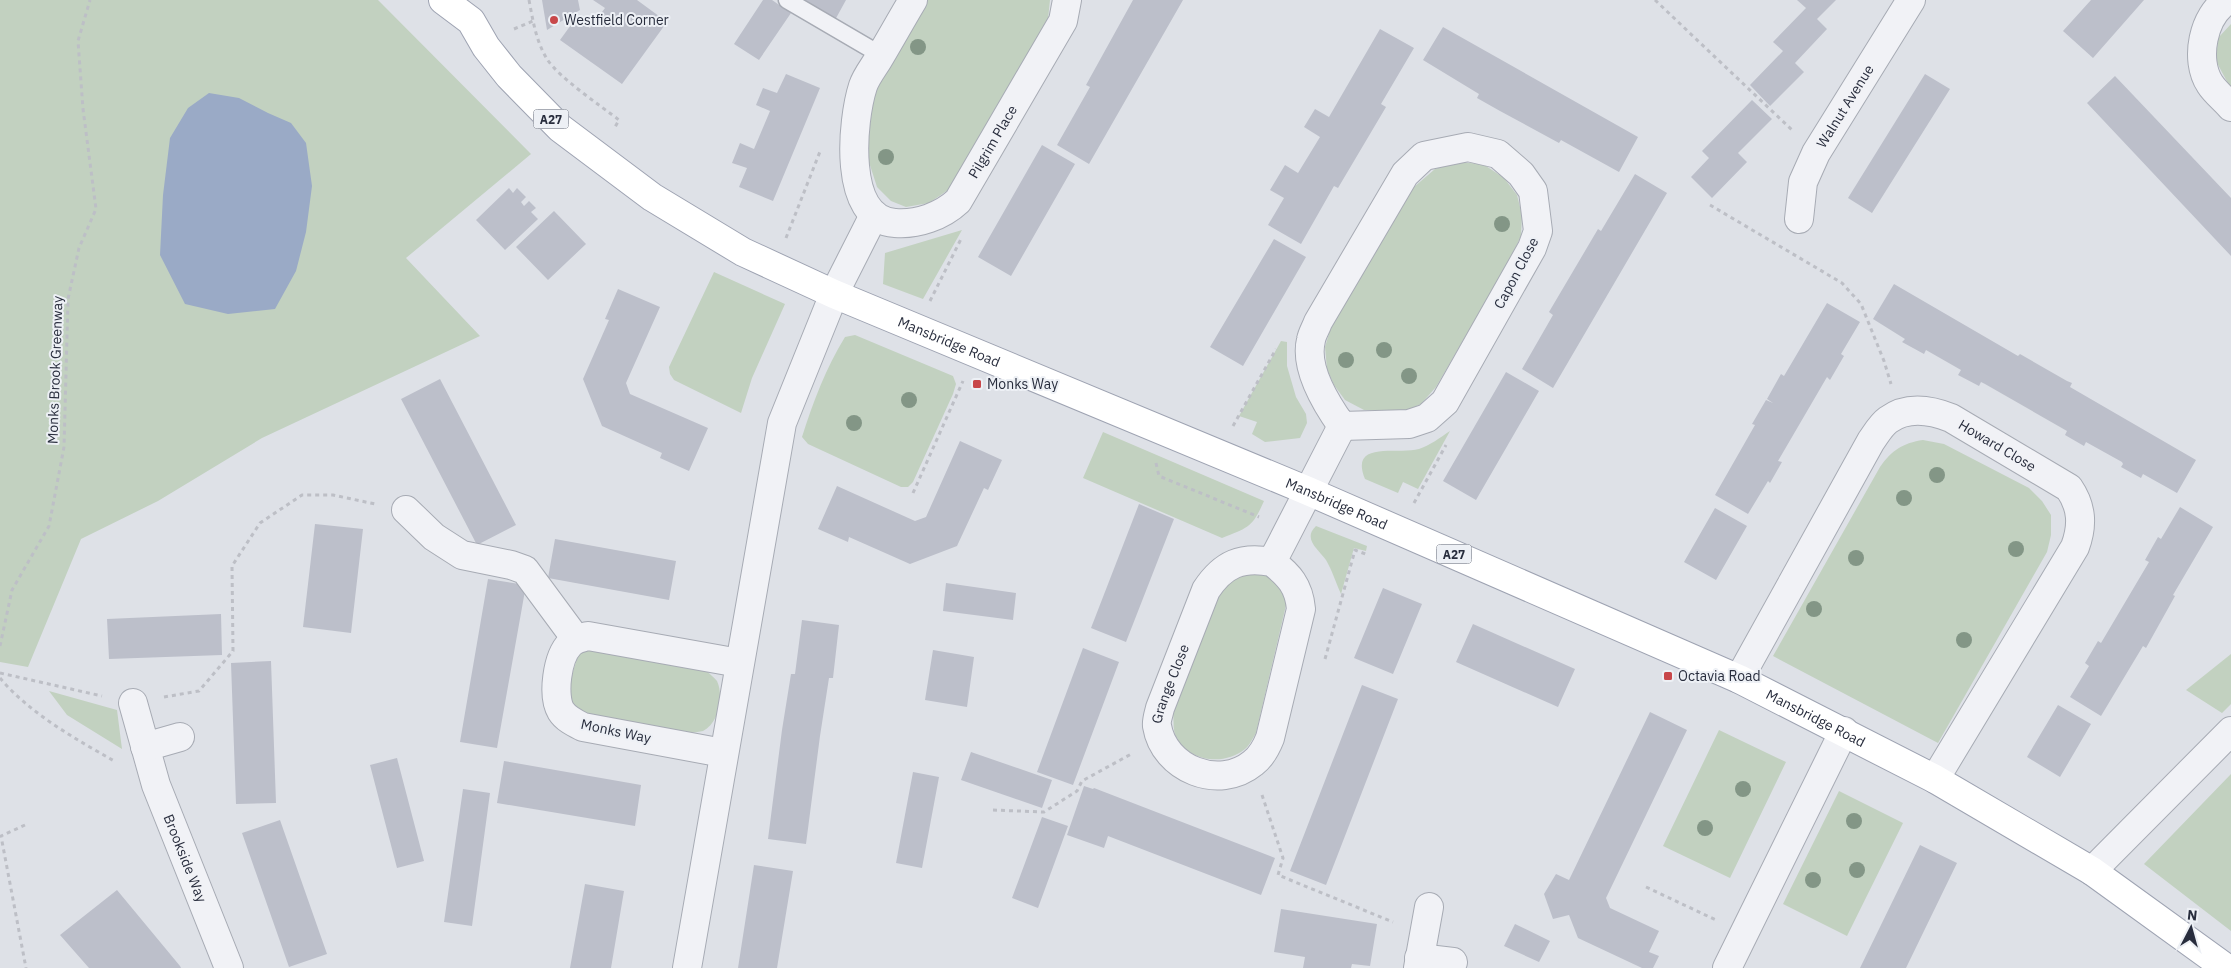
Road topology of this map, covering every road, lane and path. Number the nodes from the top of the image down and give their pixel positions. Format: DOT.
graph roads {
  1 [pos="90,0"];
  2 [pos="443,0"];
  3 [pos="529,0"];
  4 [pos="787,0"];
  5 [pos="913,0"];
  6 [pos="1068,0"];
  7 [pos="1655,0"];
  8 [pos="1911,0"];
  9 [pos="2224,1"];
  10 [pos="470,10"];
  11 [pos="533,21"];
  12 [pos="508,32"];
  13 [pos="880,56"];
  14 [pos="2231,107"];
  15 [pos="609,137"];
  16 [pos="825,140"];
  17 [pos="1816,153"];
  18 [pos="1710,205"];
  19 [pos="874,215"];
  20 [pos="1799,219"];
  21 [pos="963,236"];
  22 [pos="775,267"];
  23 [pos="834,294"];
  24 [pos="916,328"];
  25 [pos="1281,340"];
  26 [pos="976,353"];
  27 [pos="1900,413"];
  28 [pos="1147,424"];
  29 [pos="1342,426"];
  30 [pos="1218,453"];
  31 [pos="1308,491"];
  32 [pos="913,493"];
  33 [pos="406,510"];
  34 [pos="1378,521"];
  35 [pos="1288,529"];
  36 [pos="1272,562"];
  37 [pos="576,639"];
  38 [pos="0,646"];
  39 [pos="739,663"];
  40 [pos="1323,664"];
  41 [pos="0,673"];
  42 [pos="0,678"];
  43 [pos="1739,679"];
  44 [pos="133,703"];
  45 [pos="1844,731"];
  46 [pos="2231,731"];
  47 [pos="180,737"];
  48 [pos="1161,738"];
  49 [pos="145,747"];
  50 [pos="723,753"];
  51 [pos="1253,763"];
  52 [pos="1935,779"];
  53 [pos="156,785"];
  54 [pos="993,810"];
  55 [pos="25,826"];
  56 [pos="2092,871"];
  57 [pos="1646,887"];
  58 [pos="1429,907"];
  59 [pos="1744,934"];
  60 [pos="1420,953"];
  61 [pos="1453,962"];
  62 [pos="26,968"];
  63 [pos="229,968"];
  64 [pos="687,968"];
  65 [pos="1727,968"];
  66 [pos="2226,968"];
  1 -- 38 [label="path, Monks Brook Greenway"];
  2 -- 10 [label="main road, Mansbridge Road / A27"];
  3 -- 11 [label="path"];
  4 -- 13 [label="lane"];
  5 -- 13 [label="street"];
  6 -- 19 [label="street, Pilgrim Place"];
  7 -- 17 [label="path"];
  8 -- 17 [label="street, Walnut Avenue"];
  9 -- 14 [label="street"];
  10 -- 22 [label="main road, Mansbridge Road / A27"];
  11 -- 12 [label="path"];
  11 -- 15 [label="path"];
  13 -- 19 [label="street"];
  16 -- 22 [label="path"];
  17 -- 20 [label="street, Walnut Avenue"];
  18 -- 27 [label="path"];
  19 -- 23 [label="street"];
  21 -- 24 [label="path"];
  22 -- 23 [label="main road, Mansbridge Road / A27"];
  23 -- 24 [label="main road, Mansbridge Road / A27"];
  23 -- 39 [label="street"];
  24 -- 26 [label="main road, Mansbridge Road / A27"];
  25 -- 30 [label="path"];
  26 -- 28 [label="main road, Mansbridge Road / A27"];
  26 -- 32 [label="path"];
  27 -- 43 [label="street"];
  27 -- 52 [label="street, Howard Close"];
  28 -- 30 [label="main road, Mansbridge Road / A27"];
  28 -- 35 [label="path"];
  29 -- 29 [label="street, Capon Close"];
  29 -- 31 [label="street"];
  30 -- 31 [label="main road, Mansbridge Road / A27"];
  31 -- 34 [label="main road, Mansbridge Road / A27"];
  31 -- 35 [label="street"];
  33 -- 37 [label="street"];
  33 -- 44 [label="path"];
  34 -- 40 [label="path"];
  34 -- 43 [label="main road, Mansbridge Road / A27"];
  35 -- 36 [label="street"];
  36 -- 48 [label="street, Grange Close"];
  36 -- 51 [label="street, Grange Close"];
  37 -- 39 [label="street"];
  37 -- 50 [label="street, Monks Way"];
  39 -- 50 [label="street"];
  41 -- 44 [label="path"];
  42 -- 53 [label="path"];
  43 -- 45 [label="main road, Mansbridge Road / A27"];
  44 -- 49 [label="street, Brookside Way"];
  45 -- 52 [label="main road, Mansbridge Road / A27"];
  45 -- 59 [label="street"];
  46 -- 56 [label="street"];
  47 -- 49 [label="street"];
  48 -- 51 [label="street, Grange Close"];
  48 -- 54 [label="path"];
  49 -- 53 [label="street, Brookside Way"];
  50 -- 64 [label="street"];
  51 -- 60 [label="path"];
  52 -- 56 [label="main road, Mansbridge Road / A27"];
  53 -- 63 [label="street, Brookside Way"];
  55 -- 62 [label="path"];
  56 -- 66 [label="main road, Mansbridge Road / A27"];
  57 -- 59 [label="path"];
  58 -- 60 [label="street"];
  59 -- 65 [label="street"];
  60 -- 61 [label="street"];
}
